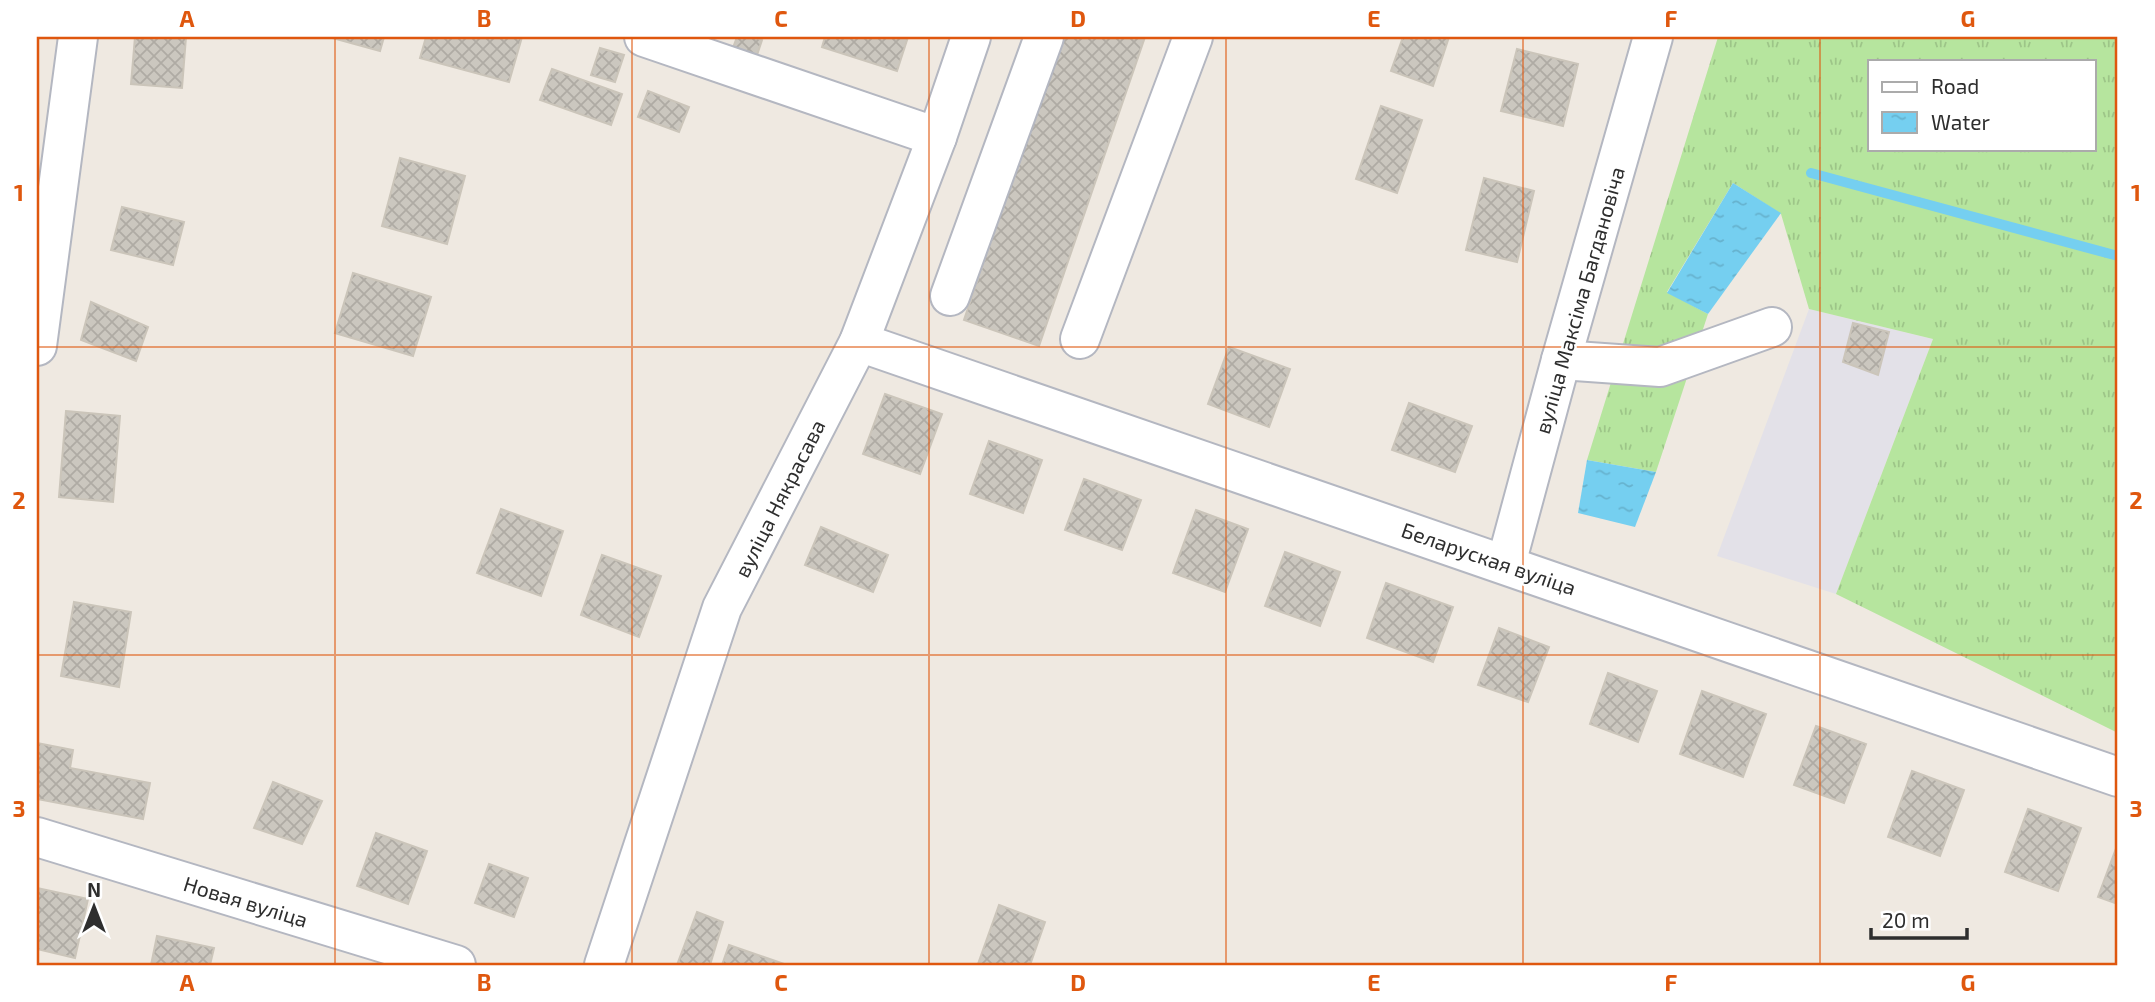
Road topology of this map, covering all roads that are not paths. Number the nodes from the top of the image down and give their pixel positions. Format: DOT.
graph roads {
  1 [pos="78,37"];
  2 [pos="644,37"];
  3 [pos="971,37"];
  4 [pos="1044,37"];
  5 [pos="1193,37"];
  6 [pos="1653,37"];
  7 [pos="937,137"];
  8 [pos="950,296"];
  9 [pos="1772,327"];
  10 [pos="1080,339"];
  11 [pos="859,342"];
  12 [pos="37,346"];
  13 [pos="1561,360"];
  14 [pos="1506,564"];
  15 [pos="2118,777"];
  16 [pos="37,837"];
  17 [pos="456,965"];
  18 [pos="604,965"];
  1 -- 12 [label="street"];
  2 -- 7 [label="street"];
  3 -- 7 [label="street, вуліца Някрасава"];
  4 -- 8 [label="street"];
  5 -- 10 [label="street"];
  6 -- 13 [label="street, вуліца Максіма Багдановіча"];
  7 -- 11 [label="street, вуліца Някрасава"];
  9 -- 13 [label="street"];
  11 -- 14 [label="street, Беларуская вуліца"];
  11 -- 18 [label="street, вуліца Някрасава"];
  13 -- 14 [label="street, вуліца Максіма Багдановіча"];
  14 -- 15 [label="street, Беларуская вуліца"];
  16 -- 17 [label="street, Новая вуліца"];
}
